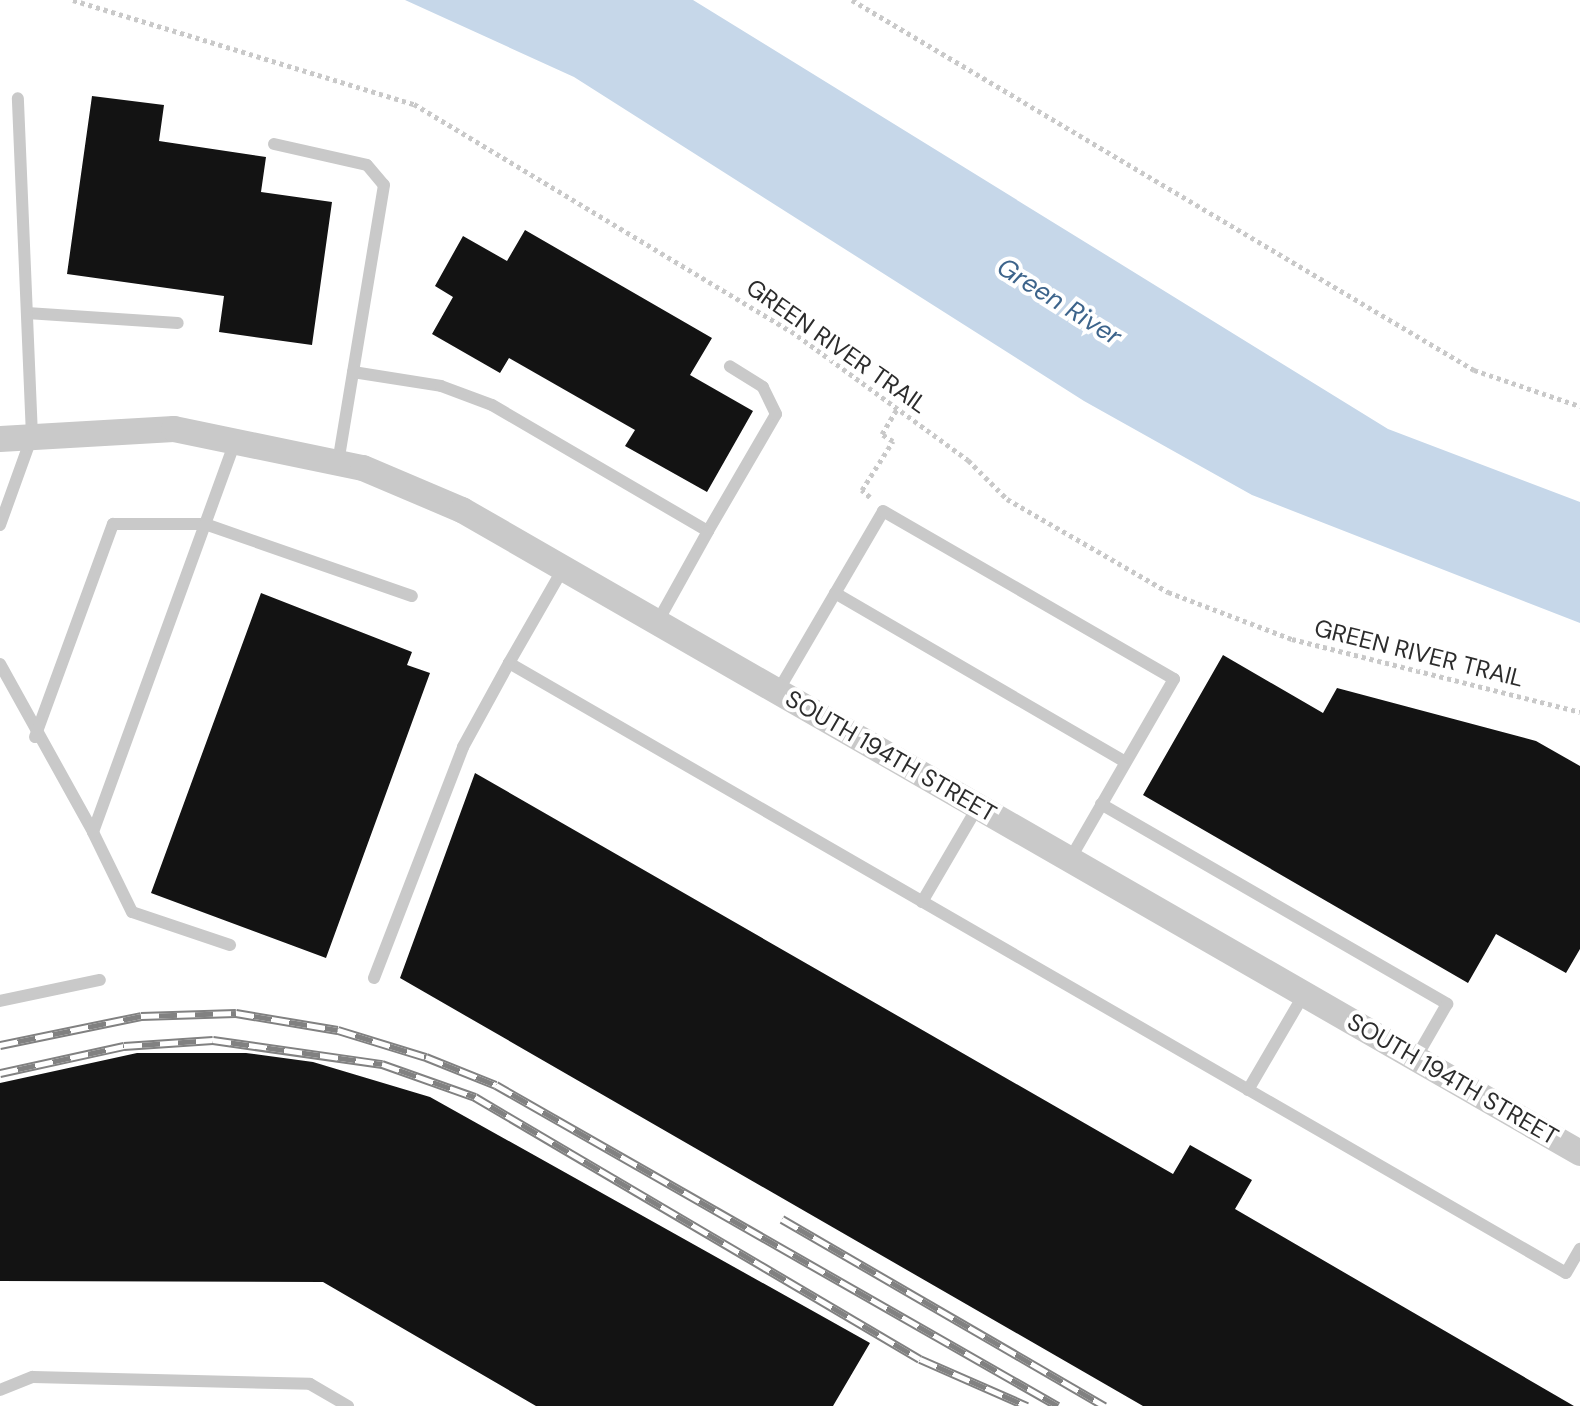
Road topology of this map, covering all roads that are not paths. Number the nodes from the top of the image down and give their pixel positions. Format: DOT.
graph roads {
  1 [pos="18,98"];
  2 [pos="274,144"];
  3 [pos="27,313"];
  4 [pos="178,323"];
  5 [pos="730,366"];
  6 [pos="353,372"];
  7 [pos="32,436"];
  8 [pos="0,439"];
  9 [pos="236,440"];
  10 [pos="338,462"];
  11 [pos="205,524"];
  12 [pos="0,525"];
  13 [pos="708,531"];
  14 [pos="564,567"];
  15 [pos="835,593"];
  16 [pos="412,596"];
  17 [pos="658,621"];
  18 [pos="509,663"];
  19 [pos="0,664"];
  20 [pos="778,691"];
  21 [pos="35,737"];
  22 [pos="1125,762"];
  23 [pos="1101,804"];
  24 [pos="978,806"];
  25 [pos="93,832"];
  26 [pos="1070,859"];
  27 [pos="922,902"];
  28 [pos="230,945"];
  29 [pos="374,978"];
  30 [pos="100,980"];
  31 [pos="1304,994"];
  32 [pos="0,1001"];
  33 [pos="1416,1058"];
  34 [pos="1248,1090"];
  35 [pos="1580,1153"];
  36 [pos="1580,1249"];
  37 [pos="0,1390"];
  38 [pos="348,1406"];
  1 -- 3 [label="lane"];
  2 -- 6 [label="lane"];
  3 -- 4 [label="lane"];
  3 -- 7 [label="lane"];
  5 -- 13 [label="lane"];
  6 -- 10 [label="lane"];
  6 -- 13 [label="lane"];
  7 -- 8 [label="street, SOUTH 194TH STREET"];
  7 -- 9 [label="street, SOUTH 194TH STREET"];
  7 -- 12 [label="lane"];
  9 -- 10 [label="street, SOUTH 194TH STREET"];
  9 -- 11 [label="lane"];
  10 -- 14 [label="street, SOUTH 194TH STREET"];
  11 -- 16 [label="lane"];
  11 -- 21 [label="lane"];
  11 -- 25 [label="lane"];
  13 -- 17 [label="lane"];
  14 -- 17 [label="street, SOUTH 194TH STREET"];
  14 -- 18 [label="lane"];
  15 -- 20 [label="lane"];
  15 -- 22 [label="lane"];
  15 -- 22 [label="lane"];
  17 -- 20 [label="street, SOUTH 194TH STREET"];
  18 -- 27 [label="lane"];
  18 -- 29 [label="lane"];
  19 -- 21 [label="lane"];
  20 -- 24 [label="street, SOUTH 194TH STREET"];
  21 -- 25 [label="lane"];
  22 -- 23 [label="lane"];
  23 -- 26 [label="lane"];
  23 -- 33 [label="lane"];
  24 -- 26 [label="street, SOUTH 194TH STREET"];
  24 -- 27 [label="lane"];
  25 -- 28 [label="lane"];
  26 -- 31 [label="street, SOUTH 194TH STREET"];
  27 -- 34 [label="lane"];
  30 -- 32 [label="lane"];
  31 -- 33 [label="street, SOUTH 194TH STREET"];
  31 -- 34 [label="lane"];
  33 -- 35 [label="street, SOUTH 194TH STREET"];
  34 -- 36 [label="lane"];
  37 -- 38 [label="lane"];
}
